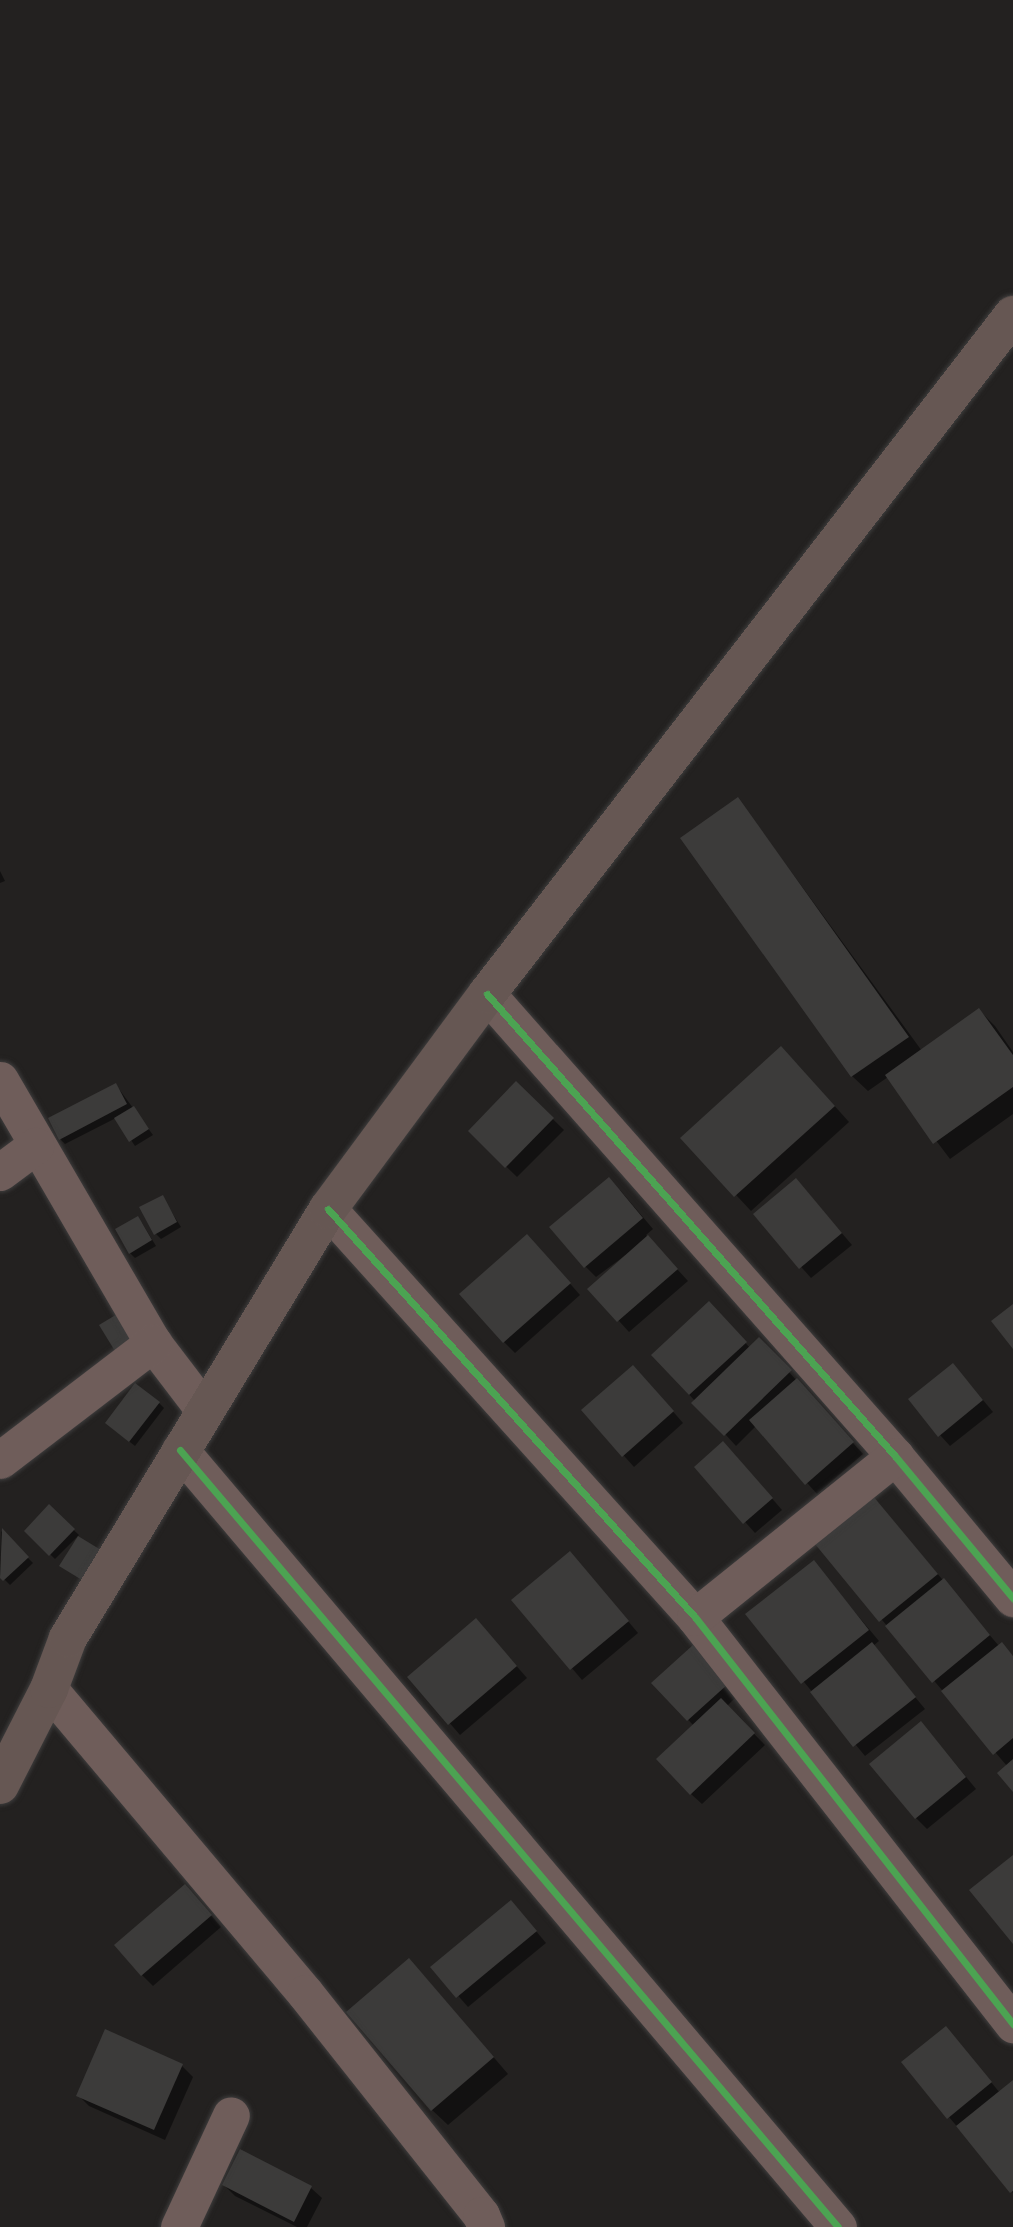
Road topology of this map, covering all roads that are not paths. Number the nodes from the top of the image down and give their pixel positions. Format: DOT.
graph roads {
  1 [pos="1013,315"];
  2 [pos="486,994"];
  3 [pos="0,1080"];
  4 [pos="35,1146"];
  5 [pos="0,1172"];
  6 [pos="328,1209"];
  7 [pos="153,1343"];
  8 [pos="204,1410"];
  9 [pos="180,1450"];
  10 [pos="895,1456"];
  11 [pos="0,1460"];
  12 [pos="1013,1598"];
  13 [pos="695,1617"];
  14 [pos="49,1689"];
  15 [pos="0,1785"];
  16 [pos="1013,2024"];
  17 [pos="231,2115"];
  18 [pos="179,2227"];
  19 [pos="486,2227"];
  20 [pos="838,2227"];
  1 -- 2 [label="main road"];
  2 -- 6 [label="main road"];
  2 -- 10 [label="street"];
  3 -- 4 [label="street"];
  4 -- 5 [label="street"];
  4 -- 7 [label="street"];
  6 -- 8 [label="main road"];
  6 -- 13 [label="street"];
  7 -- 8 [label="street"];
  7 -- 11 [label="street"];
  8 -- 9 [label="main road"];
  9 -- 14 [label="main road"];
  9 -- 20 [label="street"];
  10 -- 12 [label="street"];
  10 -- 13 [label="street"];
  13 -- 16 [label="street"];
  14 -- 15 [label="main road"];
  14 -- 19 [label="street"];
  17 -- 18 [label="street"];
}
